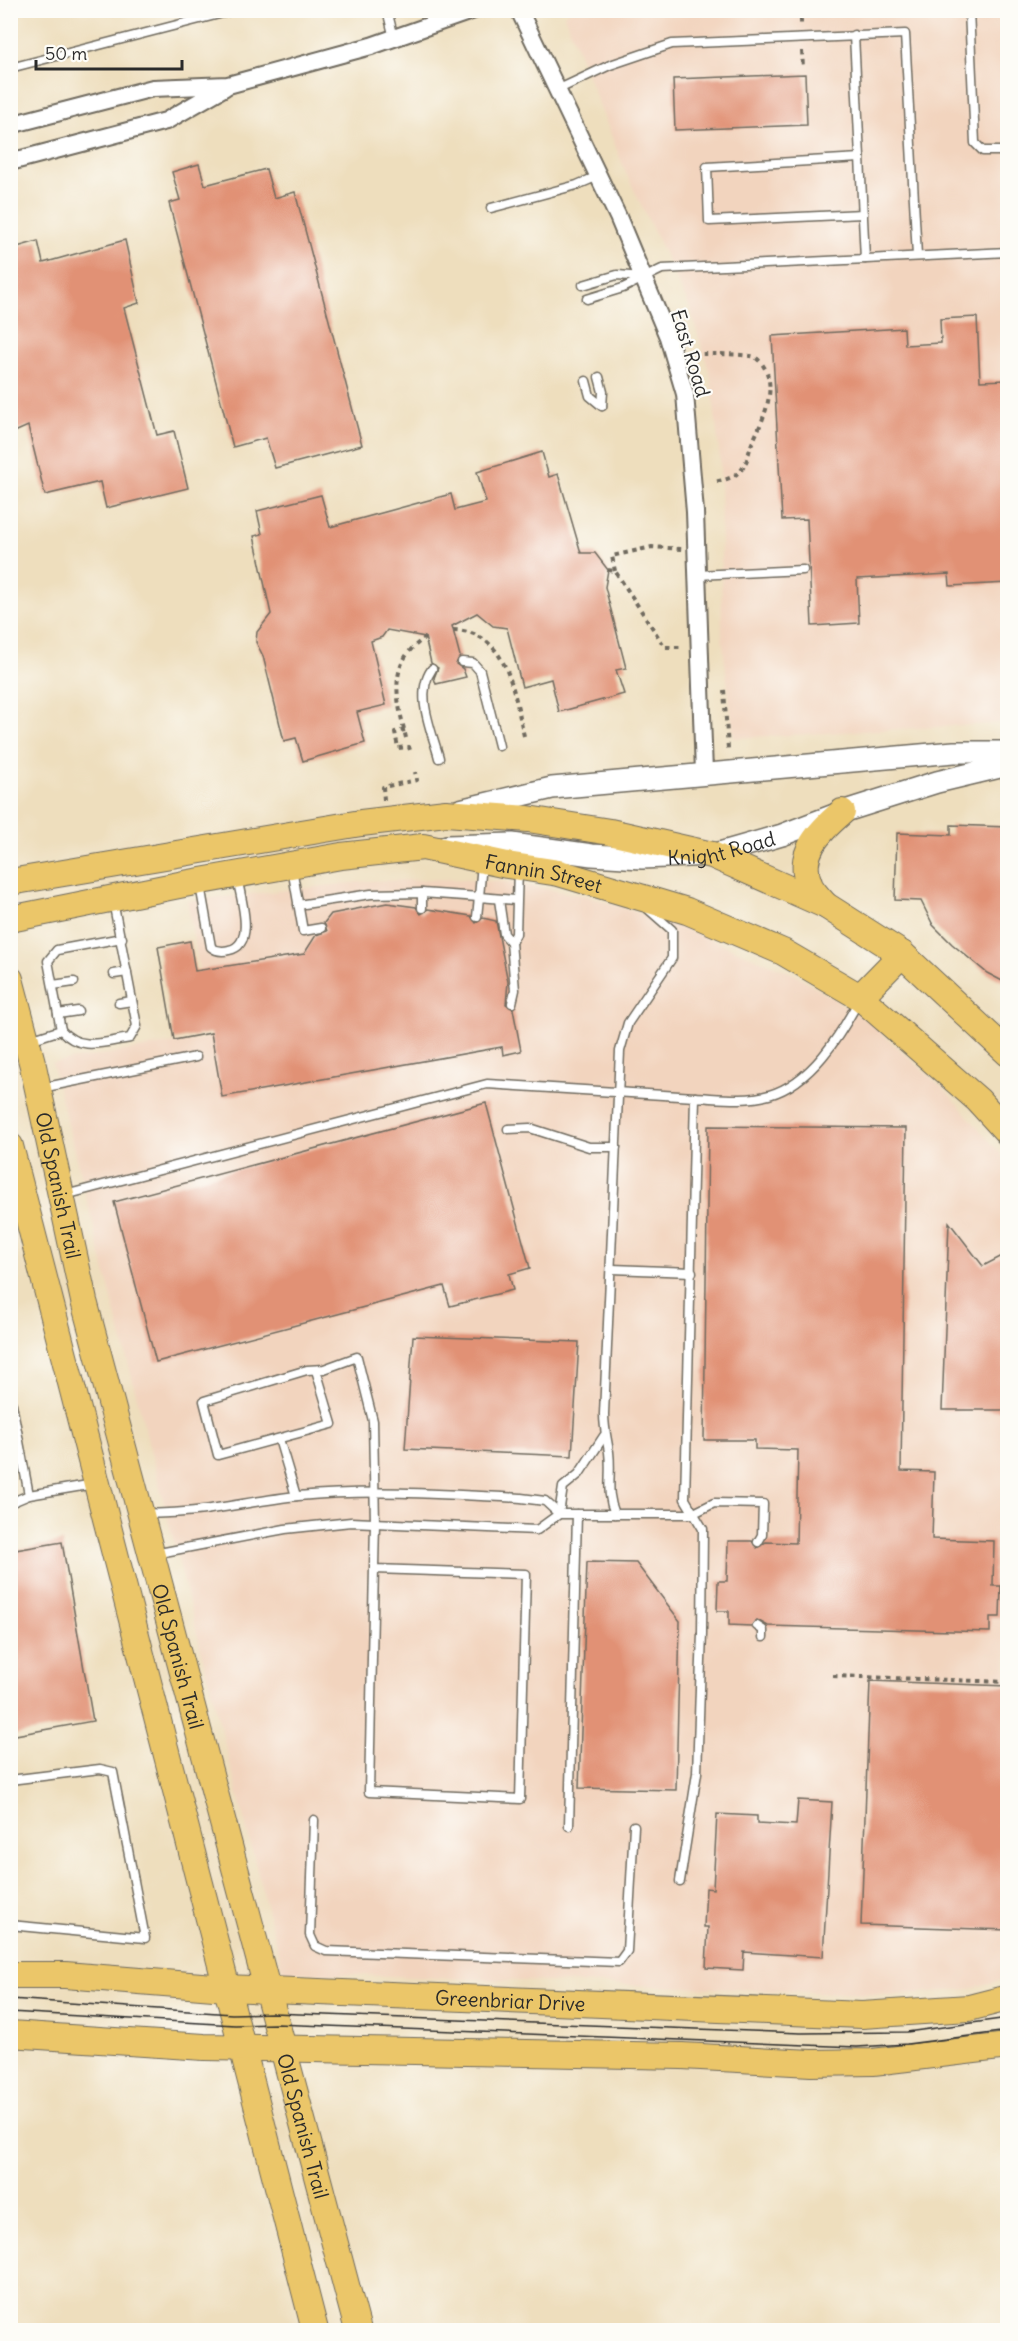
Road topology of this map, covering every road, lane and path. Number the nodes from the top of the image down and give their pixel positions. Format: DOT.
graph roads {
  1 [pos="235,10"];
  2 [pos="387,10"];
  3 [pos="474,10"];
  4 [pos="519,10"];
  5 [pos="969,10"];
  6 [pos="854,35"];
  7 [pos="394,38"];
  8 [pos="10,68"];
  9 [pos="228,86"];
  10 [pos="557,90"];
  11 [pos="10,125"];
  12 [pos="1008,151"];
  13 [pos="860,158"];
  14 [pos="10,162"];
  15 [pos="598,176"];
  16 [pos="492,208"];
  17 [pos="863,214"];
  18 [pos="1008,252"];
  19 [pos="917,256"];
  20 [pos="865,259"];
  21 [pos="643,277"];
  22 [pos="583,285"];
  23 [pos="587,299"];
  24 [pos="694,355"];
  25 [pos="599,377"];
  26 [pos="586,381"];
  27 [pos="714,482"];
  28 [pos="682,549"];
  29 [pos="608,570"];
  30 [pos="803,570"];
  31 [pos="615,571"];
  32 [pos="697,575"];
  33 [pos="453,630"];
  34 [pos="425,638"];
  35 [pos="686,647"];
  36 [pos="462,662"];
  37 [pos="432,669"];
  38 [pos="724,690"];
  39 [pos="405,730"];
  40 [pos="406,738"];
  41 [pos="525,740"];
  42 [pos="500,746"];
  43 [pos="728,749"];
  44 [pos="410,750"];
  45 [pos="1008,752"];
  46 [pos="439,758"];
  47 [pos="1008,765"];
  48 [pos="415,772"];
  49 [pos="704,772"];
  50 [pos="384,802"];
  51 [pos="842,812"];
  52 [pos="446,813"];
  53 [pos="299,833"];
  54 [pos="423,847"];
  55 [pos="712,855"];
  56 [pos="482,860"];
  57 [pos="298,863"];
  58 [pos="518,867"];
  59 [pos="236,874"];
  60 [pos="199,881"];
  61 [pos="10,882"];
  62 [pos="422,893"];
  63 [pos="630,894"];
  64 [pos="479,897"];
  65 [pos="113,899"];
  66 [pos="499,900"];
  67 [pos="515,900"];
  68 [pos="298,905"];
  69 [pos="825,905"];
  70 [pos="422,908"];
  71 [pos="477,918"];
  72 [pos="10,919"];
  73 [pos="321,928"];
  74 [pos="122,938"];
  75 [pos="511,942"];
  76 [pos="902,954"];
  77 [pos="127,972"];
  78 [pos="114,974"];
  79 [pos="10,979"];
  80 [pos="74,981"];
  81 [pos="53,985"];
  82 [pos="860,997"];
  83 [pos="132,1001"];
  84 [pos="119,1003"];
  85 [pos="512,1003"];
  86 [pos="78,1011"];
  87 [pos="58,1014"];
  88 [pos="61,1030"];
  89 [pos="26,1041"];
  90 [pos="1002,1042"];
  91 [pos="196,1057"];
  92 [pos="38,1089"];
  93 [pos="619,1093"];
  94 [pos="695,1097"];
  95 [pos="508,1129"];
  96 [pos="1008,1133"];
  97 [pos="10,1146"];
  98 [pos="616,1147"];
  99 [pos="61,1196"];
  100 [pos="612,1269"];
  101 [pos="692,1272"];
  102 [pos="86,1306"];
  103 [pos="53,1316"];
  104 [pos="316,1370"];
  105 [pos="12,1404"];
  106 [pos="604,1436"];
  107 [pos="279,1438"];
  108 [pos="96,1483"];
  109 [pos="375,1492"];
  110 [pos="29,1495"];
  111 [pos="296,1496"];
  112 [pos="10,1503"];
  113 [pos="140,1512"];
  114 [pos="560,1514"];
  115 [pos="577,1514"];
  116 [pos="615,1514"];
  117 [pos="692,1514"];
  118 [pos="375,1523"];
  119 [pos="762,1539"];
  120 [pos="151,1555"];
  121 [pos="374,1569"];
  122 [pos="165,1611"];
  123 [pos="131,1619"];
  124 [pos="833,1676"];
  125 [pos="1008,1682"];
  126 [pos="10,1780"];
  127 [pos="221,1817"];
  128 [pos="314,1820"];
  129 [pos="569,1826"];
  130 [pos="634,1826"];
  131 [pos="188,1828"];
  132 [pos="680,1881"];
  133 [pos="10,1925"];
  134 [pos="10,1975"];
  135 [pos="225,1988"];
  136 [pos="266,1989"];
  137 [pos="1008,1998"];
  138 [pos="10,2034"];
  139 [pos="1008,2046"];
  140 [pos="241,2048"];
  141 [pos="283,2049"];
  142 [pos="315,2331"];
  143 [pos="358,2331"];
  1 -- 8 [label="lane"];
  2 -- 7 [label="lane"];
  3 -- 7 [label="street"];
  4 -- 10 [label="street, East Road"];
  5 -- 12 [label="lane"];
  6 -- 10 [label="lane"];
  6 -- 13 [label="lane"];
  6 -- 19 [label="lane"];
  7 -- 9 [label="street"];
  9 -- 11 [label="street"];
  9 -- 14 [label="street"];
  10 -- 15 [label="street, East Road"];
  13 -- 17 [label="lane"];
  13 -- 17 [label="lane"];
  15 -- 16 [label="lane"];
  15 -- 21 [label="street, East Road"];
  17 -- 20 [label="lane"];
  18 -- 19 [label="lane"];
  19 -- 20 [label="lane"];
  20 -- 21 [label="lane"];
  21 -- 22 [label="lane"];
  21 -- 23 [label="lane"];
  21 -- 32 [label="street, East Road"];
  24 -- 27 [label="path"];
  25 -- 26 [label="lane"];
  28 -- 31 [label="path"];
  29 -- 31 [label="path"];
  30 -- 32 [label="lane"];
  31 -- 35 [label="path"];
  32 -- 49 [label="street, East Road"];
  33 -- 41 [label="path"];
  34 -- 39 [label="path"];
  36 -- 42 [label="lane"];
  37 -- 46 [label="lane"];
  38 -- 43 [label="path"];
  39 -- 40 [label="path"];
  39 -- 44 [label="path"];
  45 -- 49 [label="street"];
  47 -- 51 [label="street, Knight Road"];
  48 -- 50 [label="path"];
  49 -- 52 [label="street"];
  51 -- 55 [label="street, Knight Road"];
  51 -- 69 [label="main road"];
  52 -- 53 [label="main road"];
  52 -- 55 [label="main road"];
  53 -- 57 [label="main road"];
  53 -- 61 [label="main road"];
  54 -- 55 [label="street, Knight Road"];
  54 -- 56 [label="main road, Fannin Street"];
  54 -- 57 [label="main road, Fannin Street"];
  55 -- 69 [label="main road"];
  56 -- 58 [label="main road, Fannin Street"];
  56 -- 64 [label="lane"];
  57 -- 59 [label="main road, Fannin Street"];
  57 -- 68 [label="lane"];
  58 -- 63 [label="main road, Fannin Street"];
  58 -- 67 [label="lane"];
  59 -- 60 [label="main road, Fannin Street"];
  59 -- 60 [label="lane"];
  60 -- 65 [label="main road, Fannin Street"];
  62 -- 64 [label="lane"];
  62 -- 68 [label="lane"];
  62 -- 70 [label="lane"];
  63 -- 82 [label="main road, Fannin Street"];
  63 -- 93 [label="lane"];
  64 -- 66 [label="lane"];
  64 -- 71 [label="lane"];
  65 -- 72 [label="main road, Fannin Street"];
  65 -- 74 [label="lane"];
  66 -- 67 [label="lane"];
  66 -- 75 [label="lane"];
  67 -- 75 [label="lane"];
  68 -- 73 [label="lane"];
  69 -- 76 [label="main road"];
  74 -- 77 [label="lane"];
  74 -- 81 [label="lane"];
  75 -- 85 [label="lane"];
  76 -- 82 [label="main road"];
  76 -- 90 [label="main road"];
  77 -- 78 [label="lane"];
  77 -- 83 [label="lane"];
  79 -- 89 [label="main road, Old Spanish Trail"];
  80 -- 81 [label="lane"];
  81 -- 87 [label="lane"];
  82 -- 94 [label="lane"];
  82 -- 96 [label="main road, Fannin Street"];
  83 -- 84 [label="lane"];
  83 -- 88 [label="lane"];
  86 -- 87 [label="lane"];
  87 -- 88 [label="lane"];
  88 -- 89 [label="lane"];
  89 -- 92 [label="main road, Old Spanish Trail"];
  91 -- 92 [label="lane"];
  92 -- 99 [label="main road, Old Spanish Trail"];
  93 -- 94 [label="lane"];
  93 -- 98 [label="lane"];
  93 -- 99 [label="lane"];
  94 -- 101 [label="lane"];
  95 -- 98 [label="lane"];
  97 -- 103 [label="main road, Old Spanish Trail"];
  98 -- 100 [label="lane"];
  99 -- 102 [label="main road, Old Spanish Trail"];
  100 -- 101 [label="lane"];
  100 -- 106 [label="lane"];
  101 -- 117 [label="lane"];
  102 -- 103 [label="main road"];
  102 -- 113 [label="main road, Old Spanish Trail"];
  103 -- 108 [label="main road, Old Spanish Trail"];
  104 -- 107 [label="lane"];
  104 -- 107 [label="lane"];
  104 -- 109 [label="lane"];
  105 -- 110 [label="lane"];
  106 -- 114 [label="lane"];
  106 -- 116 [label="lane"];
  107 -- 111 [label="lane"];
  108 -- 110 [label="lane"];
  108 -- 120 [label="main road"];
  108 -- 123 [label="main road, Old Spanish Trail"];
  109 -- 111 [label="lane"];
  109 -- 114 [label="lane"];
  109 -- 118 [label="lane"];
  110 -- 112 [label="lane"];
  111 -- 113 [label="lane"];
  113 -- 120 [label="main road, Old Spanish Trail"];
  114 -- 115 [label="lane"];
  114 -- 118 [label="lane"];
  115 -- 116 [label="lane"];
  115 -- 129 [label="lane"];
  116 -- 117 [label="lane"];
  117 -- 119 [label="lane"];
  117 -- 132 [label="lane"];
  118 -- 120 [label="lane"];
  118 -- 121 [label="lane"];
  120 -- 122 [label="main road, Old Spanish Trail"];
  121 -- 121 [label="lane"];
  122 -- 123 [label="main road"];
  122 -- 127 [label="main road, Old Spanish Trail"];
  123 -- 131 [label="main road, Old Spanish Trail"];
  124 -- 125 [label="path"];
  126 -- 133 [label="lane"];
  127 -- 131 [label="main road"];
  127 -- 136 [label="main road, Old Spanish Trail"];
  128 -- 130 [label="lane"];
  131 -- 135 [label="main road, Old Spanish Trail"];
  134 -- 135 [label="main road, Greenbriar Drive"];
  135 -- 136 [label="main road, Greenbriar Drive"];
  135 -- 140 [label="main road, Old Spanish Trail"];
  136 -- 137 [label="main road, Greenbriar Drive"];
  136 -- 141 [label="main road, Old Spanish Trail"];
  138 -- 140 [label="main road"];
  139 -- 141 [label="main road"];
  140 -- 141 [label="main road"];
  140 -- 142 [label="main road, Old Spanish Trail"];
  141 -- 143 [label="main road, Old Spanish Trail"];
}
